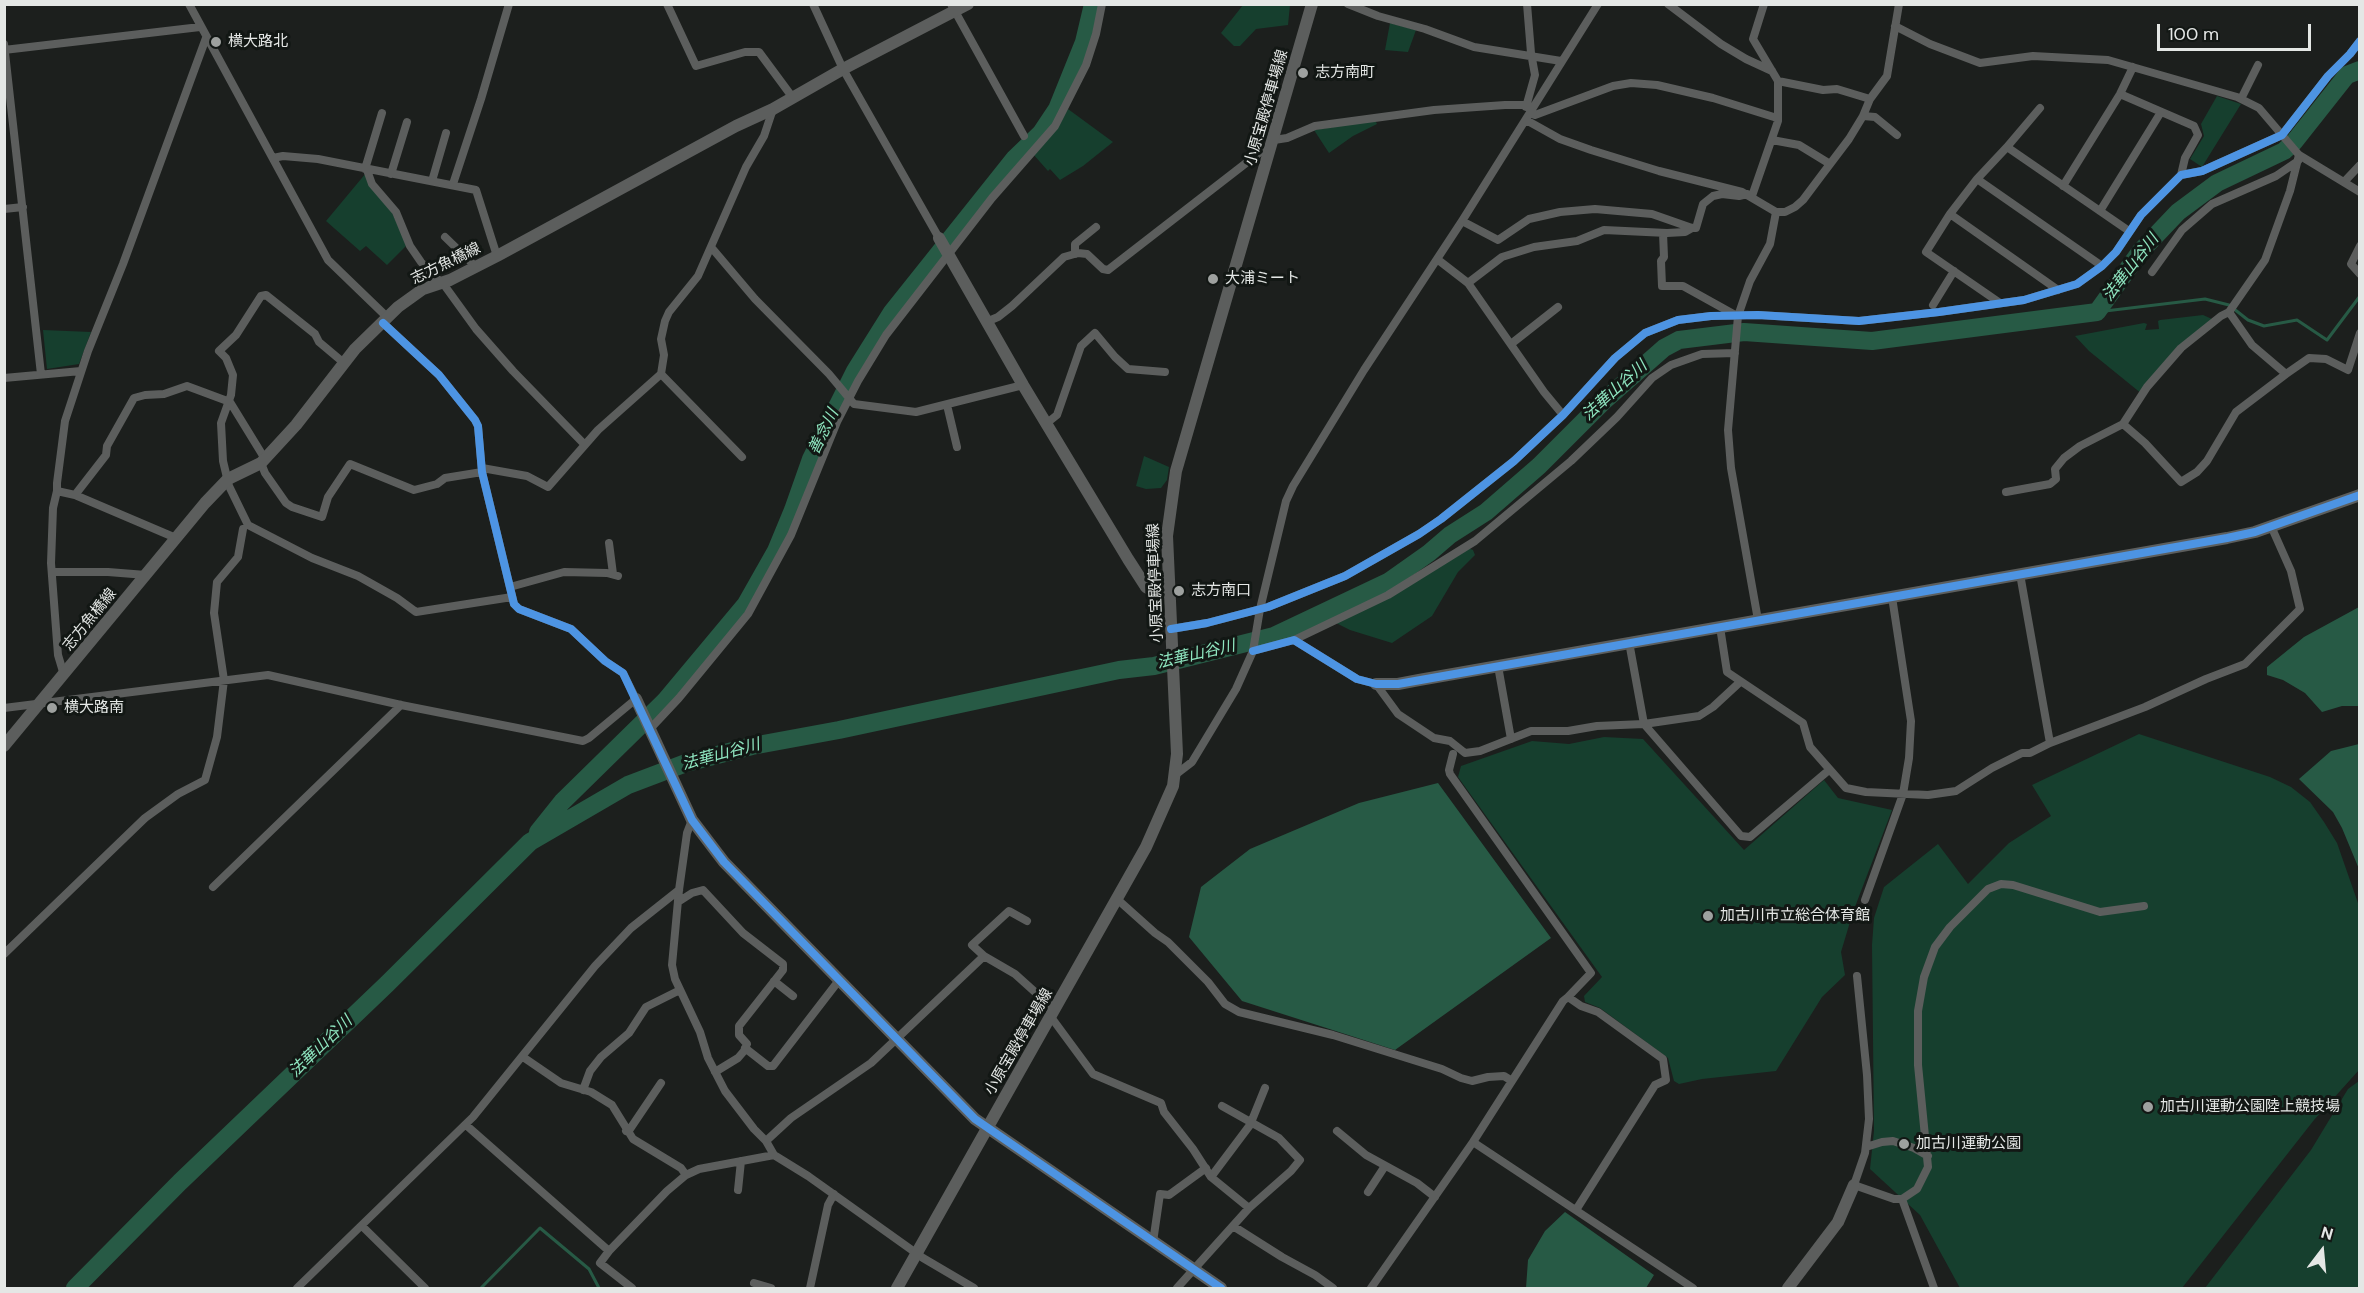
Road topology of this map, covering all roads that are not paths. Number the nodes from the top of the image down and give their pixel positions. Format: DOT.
graph roads {
  1 [pos="189,4"];
  2 [pos="509,4"];
  3 [pos="667,4"];
  4 [pos="813,4"];
  5 [pos="968,4"];
  6 [pos="1102,4"];
  7 [pos="1312,4"];
  8 [pos="1348,4"];
  9 [pos="1527,4"];
  10 [pos="1598,4"];
  11 [pos="1764,4"];
  12 [pos="1899,4"];
  13 [pos="1669,5"];
  14 [pos="953,8"];
  15 [pos="1896,26"];
  16 [pos="200,27"];
  17 [pos="206,38"];
  18 [pos="2360,41"];
  19 [pos="5,48"];
  20 [pos="2355,52"];
  21 [pos="1531,57"];
  22 [pos="1562,62"];
  23 [pos="2258,65"];
  24 [pos="2133,67"];
  25 [pos="843,69"];
  26 [pos="1773,71"];
  27 [pos="1778,81"];
  28 [pos="2120,94"];
  29 [pos="793,98"];
  30 [pos="1870,99"];
  31 [pos="2241,99"];
  32 [pos="2040,108"];
  33 [pos="773,109"];
  34 [pos="1529,112"];
  35 [pos="2161,112"];
  36 [pos="382,113"];
  37 [pos="1863,116"];
  38 [pos="1777,118"];
  39 [pos="407,122"];
  40 [pos="446,133"];
  41 [pos="1897,135"];
  42 [pos="2282,135"];
  43 [pos="1024,136"];
  44 [pos="1772,140"];
  45 [pos="1272,145"];
  46 [pos="2007,147"];
  47 [pos="273,158"];
  48 [pos="2298,158"];
  49 [pos="1830,164"];
  50 [pos="2360,165"];
  51 [pos="366,169"];
  52 [pos="392,174"];
  53 [pos="2181,175"];
  54 [pos="1977,179"];
  55 [pos="432,181"];
  56 [pos="2344,182"];
  57 [pos="453,184"];
  58 [pos="2063,186"];
  59 [pos="2360,192"];
  60 [pos="1750,195"];
  61 [pos="22,207"];
  62 [pos="4,209"];
  63 [pos="2100,211"];
  64 [pos="1776,212"];
  65 [pos="1950,214"];
  66 [pos="1462,221"];
  67 [pos="1096,227"];
  68 [pos="1692,228"];
  69 [pos="2129,231"];
  70 [pos="1664,233"];
  71 [pos="445,237"];
  72 [pos="939,238"];
  73 [pos="2360,246"];
  74 [pos="711,247"];
  75 [pos="949,254"];
  76 [pos="1075,254"];
  77 [pos="497,256"];
  78 [pos="1437,259"];
  79 [pos="2102,266"];
  80 [pos="476,267"];
  81 [pos="1954,271"];
  82 [pos="2152,272"];
  83 [pos="2360,274"];
  84 [pos="442,282"];
  85 [pos="1468,283"];
  86 [pos="2058,290"];
  87 [pos="2000,303"];
  88 [pos="1933,305"];
  89 [pos="1558,307"];
  90 [pos="2229,312"];
  91 [pos="1738,316"];
  92 [pos="385,320"];
  93 [pos="986,322"];
  94 [pos="2360,333"];
  95 [pos="1510,344"];
  96 [pos="1735,353"];
  97 [pos="344,363"];
  98 [pos="81,371"];
  99 [pos="1165,372"];
  100 [pos="41,374"];
  101 [pos="661,374"];
  102 [pos="2286,374"];
  103 [pos="4,378"];
  104 [pos="1023,385"];
  105 [pos="849,399"];
  106 [pos="228,401"];
  107 [pos="947,405"];
  108 [pos="1563,415"];
  109 [pos="1047,423"];
  110 [pos="2123,424"];
  111 [pos="585,445"];
  112 [pos="957,447"];
  113 [pos="742,457"];
  114 [pos="263,461"];
  115 [pos="482,470"];
  116 [pos="228,479"];
  117 [pos="57,491"];
  118 [pos="2006,492"];
  119 [pos="75,495"];
  120 [pos="2360,495"];
  121 [pos="2271,526"];
  122 [pos="243,529"];
  123 [pos="176,538"];
  124 [pos="609,543"];
  125 [pos="52,572"];
  126 [pos="2020,574"];
  127 [pos="146,575"];
  128 [pos="510,587"];
  129 [pos="512,597"];
  130 [pos="1892,597"];
  131 [pos="1170,601"];
  132 [pos="1260,609"];
  133 [pos="1758,620"];
  134 [pos="1720,627"];
  135 [pos="1172,632"];
  136 [pos="1294,640"];
  137 [pos="1629,642"];
  138 [pos="1253,651"];
  139 [pos="1498,666"];
  140 [pos="64,676"];
  141 [pos="224,680"];
  142 [pos="1740,682"];
  143 [pos="1376,684"];
  144 [pos="638,703"];
  145 [pos="40,704"];
  146 [pos="401,705"];
  147 [pos="4,708"];
  148 [pos="1644,724"];
  149 [pos="649,727"];
  150 [pos="1511,739"];
  151 [pos="2050,743"];
  152 [pos="4,746"];
  153 [pos="1453,754"];
  154 [pos="1829,770"];
  155 [pos="1175,775"];
  156 [pos="1903,794"];
  157 [pos="692,820"];
  158 [pos="213,887"];
  159 [pos="679,890"];
  160 [pos="1117,899"];
  161 [pos="1865,900"];
  162 [pos="678,902"];
  163 [pos="2144,906"];
  164 [pos="1027,921"];
  165 [pos="4,954"];
  166 [pos="984,956"];
  167 [pos="1857,976"];
  168 [pos="840,980"];
  169 [pos="774,981"];
  170 [pos="680,990"];
  171 [pos="793,996"];
  172 [pos="1568,997"];
  173 [pos="1053,1014"];
  174 [pos="898,1039"];
  175 [pos="745,1048"];
  176 [pos="523,1057"];
  177 [pos="715,1072"];
  178 [pos="1512,1081"];
  179 [pos="661,1083"];
  180 [pos="1265,1088"];
  181 [pos="583,1090"];
  182 [pos="1222,1106"];
  183 [pos="1251,1121"];
  184 [pos="466,1125"];
  185 [pos="987,1127"];
  186 [pos="626,1131"];
  187 [pos="1336,1131"];
  188 [pos="766,1141"];
  189 [pos="1473,1142"];
  190 [pos="1866,1147"];
  191 [pos="774,1155"];
  192 [pos="1928,1156"];
  193 [pos="741,1161"];
  194 [pos="1385,1166"];
  195 [pos="1206,1168"];
  196 [pos="686,1175"];
  197 [pos="1211,1177"];
  198 [pos="1854,1185"];
  199 [pos="738,1190"];
  200 [pos="1368,1192"];
  201 [pos="834,1194"];
  202 [pos="1435,1197"];
  203 [pos="1902,1199"];
  204 [pos="1249,1208"];
  205 [pos="1576,1209"];
  206 [pos="362,1226"];
  207 [pos="1233,1226"];
  208 [pos="1153,1242"];
  209 [pos="609,1251"];
  210 [pos="917,1253"];
  211 [pos="1193,1270"];
  212 [pos="754,1283"];
  213 [pos="297,1288"];
  214 [pos="424,1288"];
  215 [pos="632,1288"];
  216 [pos="771,1288"];
  217 [pos="810,1288"];
  218 [pos="897,1288"];
  219 [pos="974,1288"];
  220 [pos="1177,1288"];
  221 [pos="1221,1288"];
  222 [pos="1333,1288"];
  223 [pos="1371,1288"];
  224 [pos="1693,1288"];
  225 [pos="1788,1288"];
  226 [pos="1934,1288"];
  1 -- 16 [label="street"];
  2 -- 57 [label="street"];
  3 -- 29 [label="street"];
  4 -- 25 [label="street"];
  5 -- 14 [label="main road, 志方魚橋線"];
  6 -- 75 [label="street"];
  7 -- 45 [label="main road, 小原宝殿停車場線"];
  8 -- 21 [label="street"];
  9 -- 21 [label="street"];
  10 -- 22 [label="street"];
  11 -- 26 [label="street"];
  12 -- 15 [label="street"];
  13 -- 26 [label="street"];
  14 -- 25 [label="main road, 志方魚橋線"];
  14 -- 43 [label="street"];
  15 -- 24 [label="street"];
  15 -- 30 [label="street"];
  16 -- 17 [label="street"];
  16 -- 19 [label="street"];
  17 -- 47 [label="street"];
  17 -- 98 [label="street"];
  18 -- 20 [label="street"];
  19 -- 61 [label="street"];
  20 -- 42 [label="street"];
  21 -- 22 [label="street"];
  21 -- 34 [label="street"];
  22 -- 34 [label="street"];
  23 -- 31 [label="street"];
  24 -- 28 [label="street"];
  24 -- 31 [label="street"];
  25 -- 29 [label="main road, 志方魚橋線"];
  25 -- 72 [label="street"];
  26 -- 27 [label="street"];
  27 -- 30 [label="street"];
  27 -- 38 [label="street"];
  28 -- 35 [label="street"];
  28 -- 58 [label="street"];
  29 -- 33 [label="main road, 志方魚橋線"];
  30 -- 37 [label="street"];
  31 -- 42 [label="street"];
  32 -- 46 [label="street"];
  33 -- 74 [label="street"];
  33 -- 77 [label="main road, 志方魚橋線"];
  34 -- 38 [label="street"];
  34 -- 45 [label="street"];
  34 -- 60 [label="street"];
  34 -- 66 [label="street"];
  35 -- 53 [label="street"];
  35 -- 63 [label="street"];
  36 -- 51 [label="street"];
  37 -- 41 [label="street"];
  37 -- 49 [label="street"];
  38 -- 44 [label="street"];
  39 -- 52 [label="street"];
  40 -- 55 [label="street"];
  42 -- 48 [label="street"];
  42 -- 53 [label="street"];
  44 -- 49 [label="street"];
  44 -- 60 [label="street"];
  45 -- 76 [label="street"];
  45 -- 131 [label="main road, 小原宝殿停車場線"];
  46 -- 54 [label="street"];
  46 -- 58 [label="street"];
  47 -- 51 [label="street"];
  47 -- 92 [label="street"];
  48 -- 56 [label="street"];
  48 -- 82 [label="street"];
  48 -- 90 [label="street"];
  49 -- 64 [label="street"];
  50 -- 56 [label="street"];
  51 -- 52 [label="street"];
  51 -- 84 [label="street"];
  52 -- 55 [label="street"];
  53 -- 69 [label="street"];
  54 -- 65 [label="street"];
  54 -- 79 [label="street"];
  55 -- 57 [label="street"];
  56 -- 59 [label="street"];
  57 -- 77 [label="street"];
  58 -- 63 [label="street"];
  60 -- 64 [label="street"];
  60 -- 68 [label="street"];
  61 -- 62 [label="street"];
  61 -- 100 [label="street"];
  63 -- 69 [label="street"];
  64 -- 91 [label="street"];
  65 -- 81 [label="street"];
  65 -- 86 [label="street"];
  66 -- 68 [label="street"];
  66 -- 78 [label="street"];
  67 -- 76 [label="street"];
  68 -- 70 [label="street"];
  69 -- 79 [label="street"];
  70 -- 85 [label="street"];
  70 -- 91 [label="street"];
  71 -- 80 [label="street"];
  72 -- 75 [label="main road"];
  73 -- 83 [label="street"];
  74 -- 101 [label="street"];
  74 -- 105 [label="street"];
  75 -- 93 [label="main road"];
  75 -- 105 [label="street"];
  76 -- 93 [label="street"];
  77 -- 80 [label="main road, 志方魚橋線"];
  78 -- 85 [label="street"];
  78 -- 132 [label="street"];
  79 -- 86 [label="street"];
  80 -- 84 [label="main road, 志方魚橋線"];
  81 -- 87 [label="street"];
  81 -- 88 [label="street"];
  84 -- 92 [label="main road, 志方魚橋線"];
  84 -- 111 [label="street"];
  85 -- 95 [label="street"];
  86 -- 87 [label="street"];
  87 -- 91 [label="street"];
  89 -- 95 [label="street"];
  90 -- 102 [label="street"];
  90 -- 110 [label="street"];
  91 -- 96 [label="street"];
  91 -- 108 [label="street"];
  92 -- 97 [label="main road, 志方魚橋線"];
  92 -- 115 [label="street"];
  93 -- 104 [label="main road"];
  94 -- 102 [label="street"];
  95 -- 108 [label="street"];
  96 -- 133 [label="street"];
  96 -- 136 [label="street"];
  97 -- 106 [label="street"];
  97 -- 114 [label="main road, 志方魚橋線"];
  98 -- 100 [label="street"];
  98 -- 117 [label="street"];
  99 -- 109 [label="street"];
  100 -- 103 [label="street"];
  101 -- 111 [label="street"];
  101 -- 113 [label="street"];
  102 -- 110 [label="street"];
  104 -- 107 [label="street"];
  104 -- 109 [label="main road"];
  105 -- 107 [label="street"];
  105 -- 149 [label="street"];
  106 -- 114 [label="street"];
  106 -- 116 [label="street"];
  106 -- 119 [label="street"];
  107 -- 112 [label="street"];
  108 -- 132 [label="street"];
  109 -- 131 [label="main road"];
  110 -- 118 [label="street"];
  111 -- 115 [label="street"];
  114 -- 115 [label="street"];
  114 -- 116 [label="main road, 志方魚橋線"];
  115 -- 128 [label="street"];
  116 -- 123 [label="main road, 志方魚橋線"];
  116 -- 129 [label="street"];
  117 -- 119 [label="street"];
  117 -- 125 [label="street"];
  119 -- 123 [label="street"];
  120 -- 121 [label="main road"];
  121 -- 126 [label="main road"];
  121 -- 151 [label="street"];
  122 -- 141 [label="street"];
  123 -- 127 [label="main road, 志方魚橋線"];
  124 -- 128 [label="street"];
  125 -- 127 [label="street"];
  125 -- 140 [label="street"];
  126 -- 130 [label="main road"];
  126 -- 151 [label="street"];
  127 -- 140 [label="main road, 志方魚橋線"];
  128 -- 129 [label="street"];
  129 -- 144 [label="street"];
  130 -- 133 [label="main road"];
  130 -- 156 [label="street"];
  131 -- 135 [label="main road, 小原宝殿停車場線"];
  132 -- 135 [label="street"];
  132 -- 138 [label="street"];
  133 -- 134 [label="main road"];
  134 -- 137 [label="main road"];
  134 -- 142 [label="street"];
  135 -- 155 [label="main road, 小原宝殿停車場線"];
  136 -- 138 [label="street"];
  136 -- 143 [label="street"];
  137 -- 139 [label="main road"];
  137 -- 148 [label="street"];
  138 -- 155 [label="street"];
  139 -- 143 [label="main road"];
  139 -- 150 [label="street"];
  140 -- 145 [label="main road, 志方魚橋線"];
  141 -- 145 [label="street"];
  141 -- 146 [label="street"];
  141 -- 165 [label="street"];
  142 -- 148 [label="street"];
  142 -- 154 [label="street"];
  143 -- 150 [label="street"];
  144 -- 146 [label="street"];
  144 -- 149 [label="main road"];
  145 -- 147 [label="street"];
  145 -- 152 [label="main road, 志方魚橋線"];
  146 -- 158 [label="street"];
  148 -- 150 [label="street"];
  148 -- 154 [label="street"];
  149 -- 157 [label="main road"];
  151 -- 156 [label="street"];
  153 -- 172 [label="street"];
  154 -- 156 [label="street"];
  155 -- 160 [label="main road, 小原宝殿停車場線"];
  156 -- 161 [label="street"];
  157 -- 159 [label="street"];
  157 -- 168 [label="main road"];
  159 -- 162 [label="street"];
  159 -- 176 [label="street"];
  160 -- 173 [label="main road, 小原宝殿停車場線"];
  160 -- 178 [label="street"];
  162 -- 169 [label="street"];
  162 -- 170 [label="street"];
  163 -- 192 [label="street"];
  164 -- 166 [label="street"];
  166 -- 173 [label="street"];
  166 -- 174 [label="street"];
  167 -- 190 [label="street"];
  168 -- 174 [label="main road"];
  168 -- 175 [label="street"];
  169 -- 171 [label="street"];
  169 -- 175 [label="street"];
  170 -- 177 [label="street"];
  170 -- 181 [label="street"];
  172 -- 178 [label="street"];
  172 -- 205 [label="street"];
  173 -- 185 [label="main road, 小原宝殿停車場線"];
  173 -- 195 [label="street"];
  174 -- 185 [label="main road"];
  174 -- 188 [label="street"];
  175 -- 177 [label="street"];
  176 -- 181 [label="street"];
  176 -- 184 [label="street"];
  177 -- 188 [label="street"];
  178 -- 189 [label="street"];
  179 -- 186 [label="street"];
  180 -- 183 [label="street"];
  181 -- 186 [label="street"];
  182 -- 183 [label="street"];
  183 -- 197 [label="street"];
  183 -- 204 [label="street"];
  184 -- 206 [label="street"];
  184 -- 209 [label="street"];
  185 -- 208 [label="main road"];
  185 -- 210 [label="main road, 小原宝殿停車場線"];
  186 -- 196 [label="street"];
  187 -- 194 [label="street"];
  188 -- 191 [label="street"];
  189 -- 202 [label="street"];
  189 -- 205 [label="street"];
  190 -- 192 [label="street"];
  190 -- 198 [label="street"];
  191 -- 193 [label="street"];
  191 -- 201 [label="street"];
  192 -- 203 [label="street"];
  193 -- 196 [label="street"];
  193 -- 199 [label="street"];
  194 -- 200 [label="street"];
  194 -- 202 [label="street"];
  195 -- 197 [label="street"];
  195 -- 208 [label="street"];
  196 -- 209 [label="street"];
  197 -- 204 [label="street"];
  198 -- 203 [label="street"];
  198 -- 225 [label="main road"];
  201 -- 210 [label="street"];
  201 -- 217 [label="street"];
  202 -- 223 [label="street"];
  203 -- 226 [label="street"];
  204 -- 207 [label="street"];
  205 -- 224 [label="street"];
  206 -- 213 [label="street"];
  206 -- 214 [label="street"];
  207 -- 211 [label="street"];
  207 -- 222 [label="street"];
  208 -- 211 [label="main road"];
  209 -- 215 [label="street"];
  210 -- 218 [label="main road, 小原宝殿停車場線"];
  210 -- 219 [label="street"];
  211 -- 220 [label="street"];
  211 -- 221 [label="main road"];
  212 -- 216 [label="street"];
}
